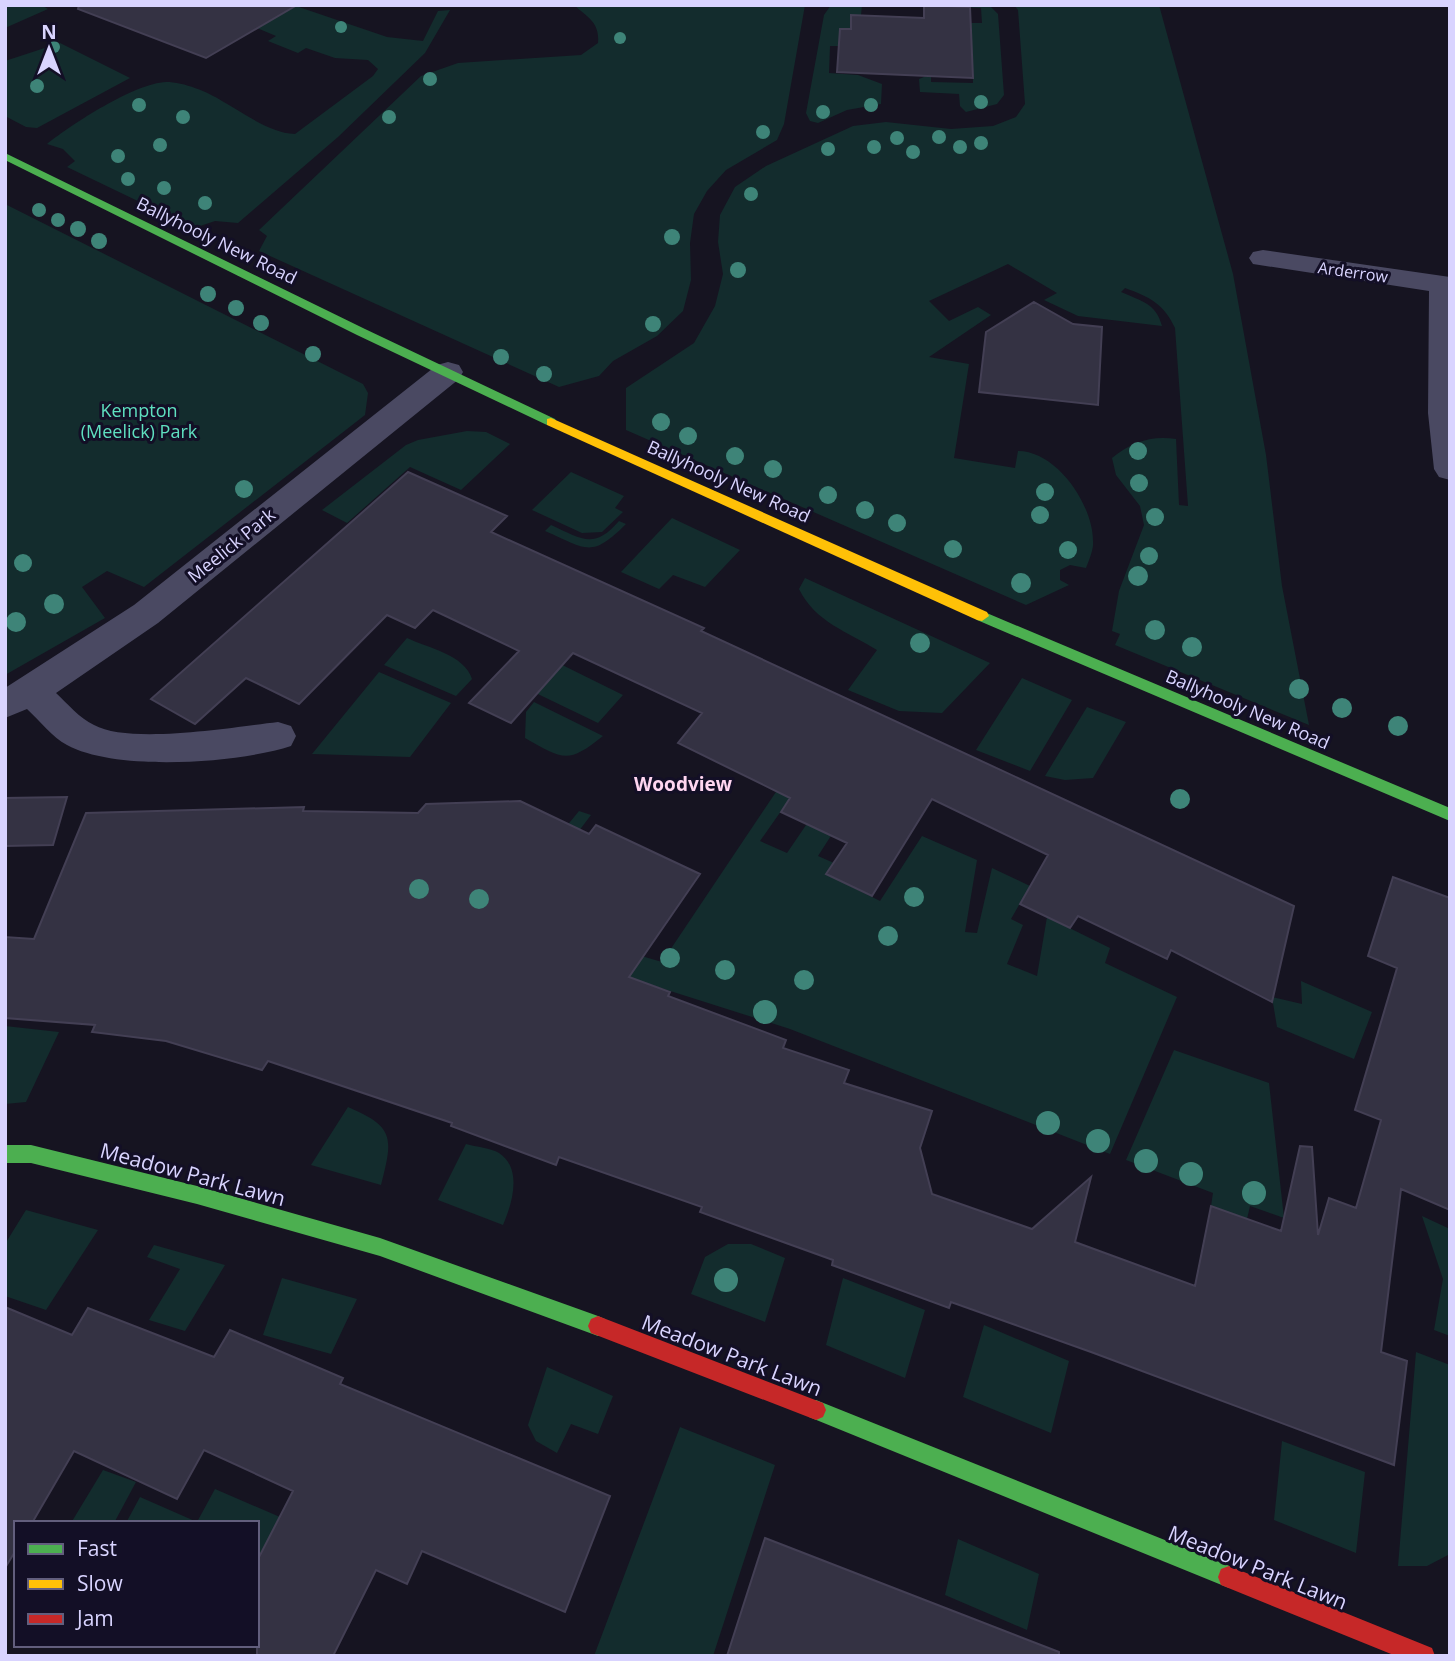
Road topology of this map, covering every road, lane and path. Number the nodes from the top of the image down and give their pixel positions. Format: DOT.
graph roads {
  1 [pos="5,156"];
  2 [pos="1263,258"];
  3 [pos="1446,285"];
  4 [pos="448,372"];
  5 [pos="1446,413"];
  6 [pos="1450,469"];
  7 [pos="18,698"];
  8 [pos="278,736"];
  9 [pos="1450,815"];
  10 [pos="5,1154"];
  11 [pos="1424,1656"];
  1 -- 4 [label="main road, Ballyhooly New Road"];
  2 -- 3 [label="street, Arderrow"];
  3 -- 5 [label="street, Arderrow"];
  4 -- 7 [label="street, Meelick Park"];
  4 -- 9 [label="main road, Ballyhooly New Road"];
  5 -- 6 [label="street, Arderrow"];
  7 -- 8 [label="street"];
  10 -- 11 [label="main road, Meadow Park Lawn"];
}
